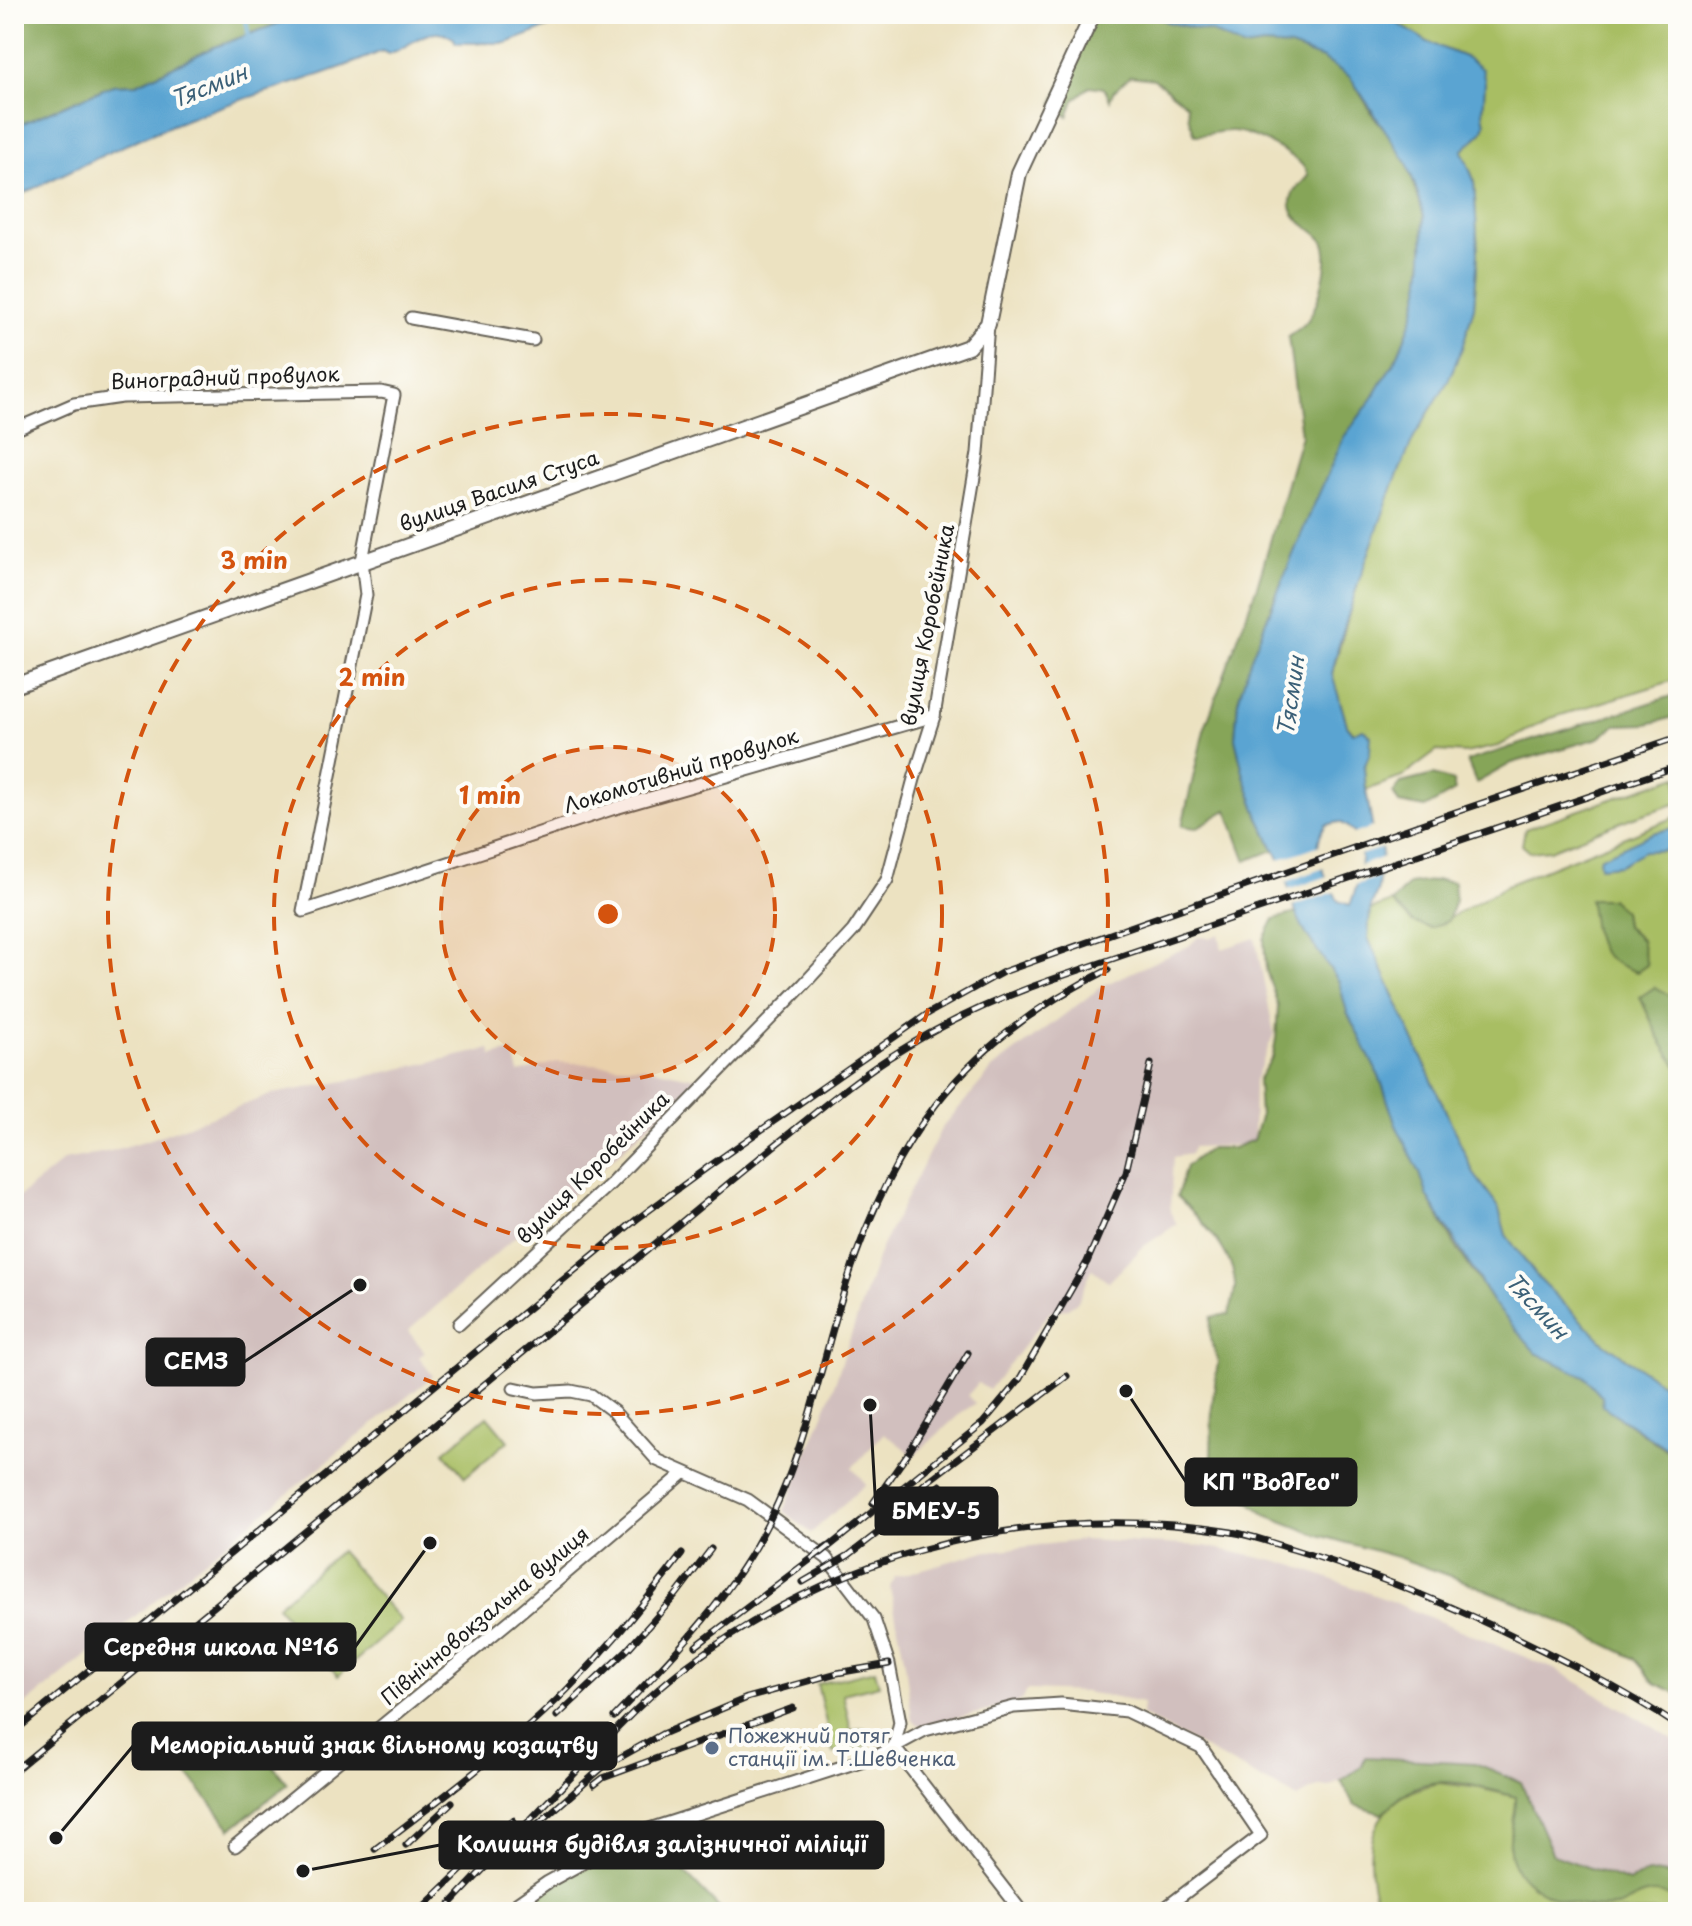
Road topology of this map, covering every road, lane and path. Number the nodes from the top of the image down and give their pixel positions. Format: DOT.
graph roads {
  1 [pos="1093,14"];
  2 [pos="411,318"];
  3 [pos="988,324"];
  4 [pos="533,340"];
  5 [pos="14,430"];
  6 [pos="362,561"];
  7 [pos="14,686"];
  8 [pos="934,716"];
  9 [pos="459,1324"];
  10 [pos="514,1388"];
  11 [pos="684,1473"];
  12 [pos="894,1747"];
  13 [pos="235,1846"];
  14 [pos="505,1912"];
  15 [pos="1022,1912"];
  16 [pos="1160,1912"];
  1 -- 3 [label="street, вулиця Коробейника"];
  2 -- 4 [label="street"];
  3 -- 6 [label="street, вулиця Василя Стуса"];
  3 -- 8 [label="street, вулиця Коробейника"];
  5 -- 6 [label="street, Виноградний провулок"];
  6 -- 7 [label="street, вулиця Василя Стуса"];
  6 -- 8 [label="street, Локомотивний провулок"];
  8 -- 9 [label="street, вулиця Коробейника"];
  10 -- 11 [label="street"];
  11 -- 12 [label="street"];
  11 -- 13 [label="street, Північновокзальна вулиця"];
  12 -- 14 [label="street"];
  12 -- 15 [label="street"];
  12 -- 16 [label="street"];
}
